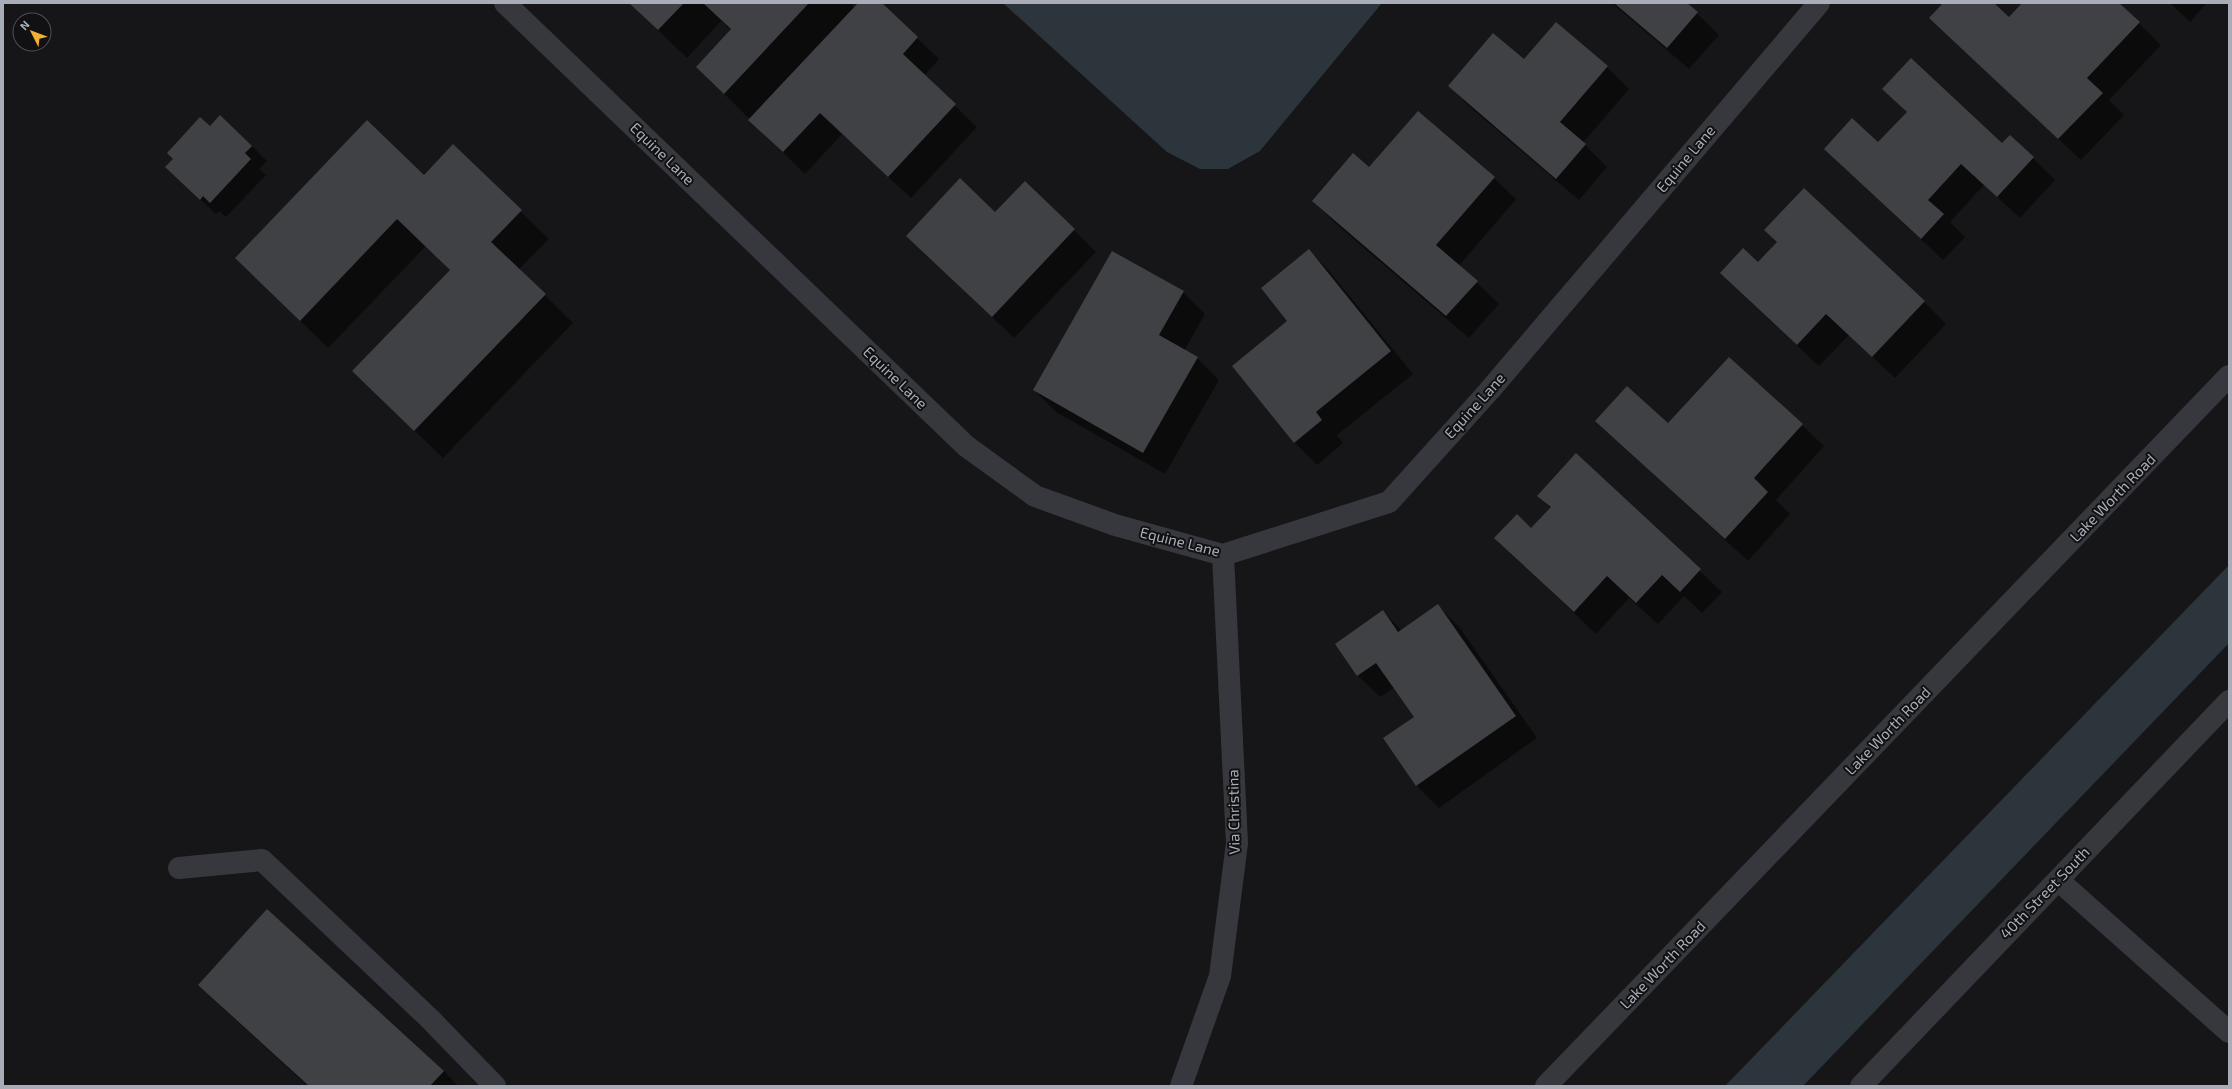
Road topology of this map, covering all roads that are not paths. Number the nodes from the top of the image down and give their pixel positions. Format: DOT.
graph roads {
  1 [pos="505,3"];
  2 [pos="1819,3"];
  3 [pos="2229,376"];
  4 [pos="1223,555"];
  5 [pos="2229,701"];
  6 [pos="180,868"];
  7 [pos="2058,880"];
  8 [pos="2229,1032"];
  9 [pos="495,1086"];
  10 [pos="1181,1086"];
  11 [pos="1546,1086"];
  12 [pos="1861,1086"];
  1 -- 4 [label="street, Equine Lane"];
  2 -- 4 [label="street, Equine Lane"];
  3 -- 11 [label="street, Lake Worth Road"];
  4 -- 10 [label="street, Via Christina"];
  5 -- 7 [label="street, 40th Street South"];
  6 -- 9 [label="street"];
  7 -- 8 [label="street"];
  7 -- 12 [label="street, 40th Street South"];
}
